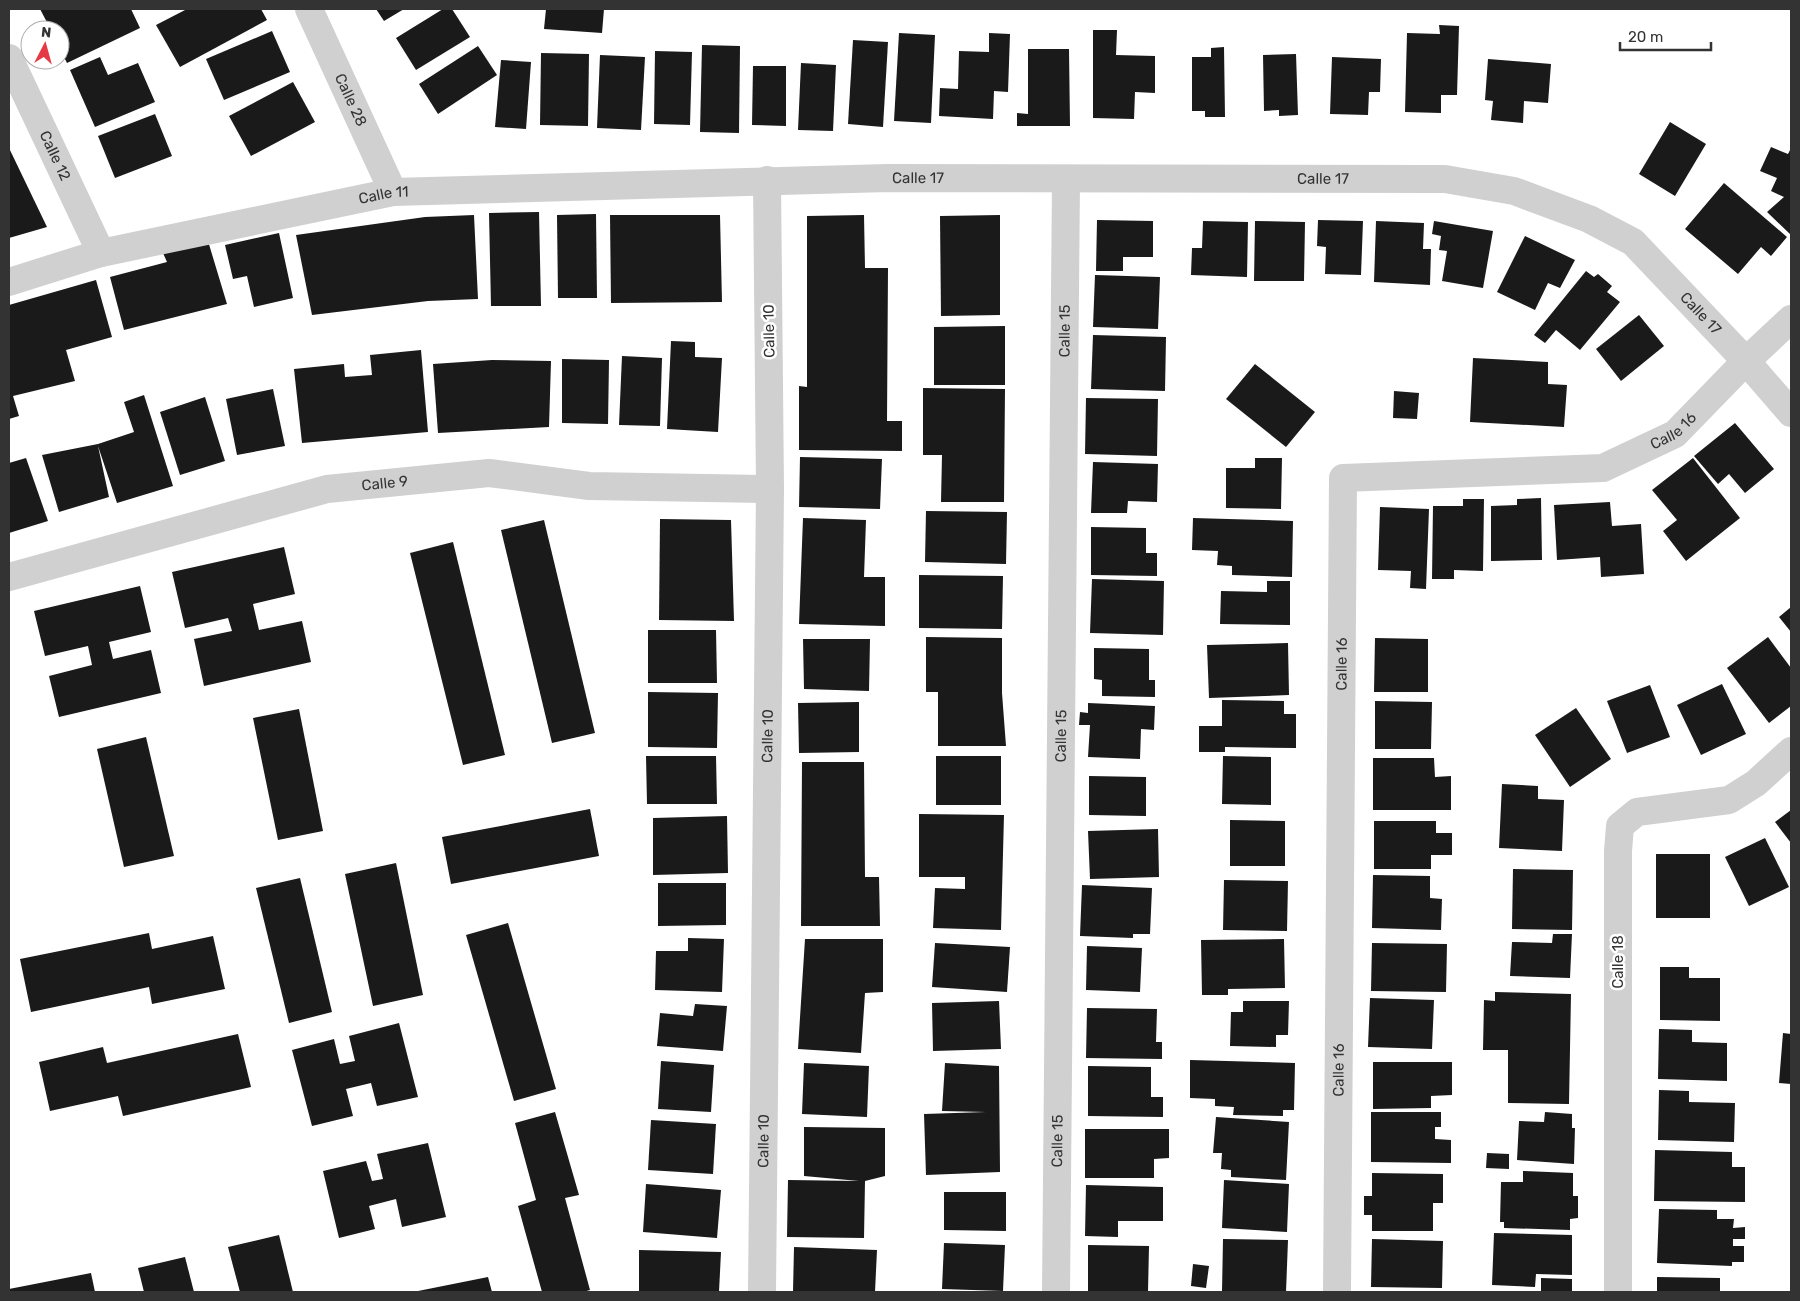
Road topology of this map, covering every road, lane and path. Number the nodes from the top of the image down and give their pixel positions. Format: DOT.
graph roads {
  1 [pos="308,9"];
  2 [pos="9,58"];
  3 [pos="767,180"];
  4 [pos="1066,180"];
  5 [pos="394,192"];
  6 [pos="101,253"];
  7 [pos="9,282"];
  8 [pos="1791,319"];
  9 [pos="1746,360"];
  10 [pos="1791,413"];
  11 [pos="770,489"];
  12 [pos="9,577"];
  13 [pos="1791,752"];
  14 [pos="762,1292"];
  15 [pos="1056,1292"];
  16 [pos="1337,1292"];
  17 [pos="1618,1292"];
  1 -- 5 [label="street, Calle 28"];
  2 -- 6 [label="street, Calle 12"];
  3 -- 4 [label="street, Calle 17"];
  3 -- 5 [label="street, Calle 11"];
  3 -- 11 [label="street, Calle 10"];
  4 -- 9 [label="street, Calle 17"];
  4 -- 15 [label="street, Calle 15"];
  5 -- 6 [label="street, Calle 11"];
  6 -- 7 [label="street, Calle 11"];
  8 -- 9 [label="street"];
  9 -- 10 [label="street, Calle 17"];
  9 -- 16 [label="street, Calle 16"];
  11 -- 12 [label="street, Calle 9"];
  11 -- 14 [label="street, Calle 10"];
  13 -- 17 [label="street, Calle 18"];
}
